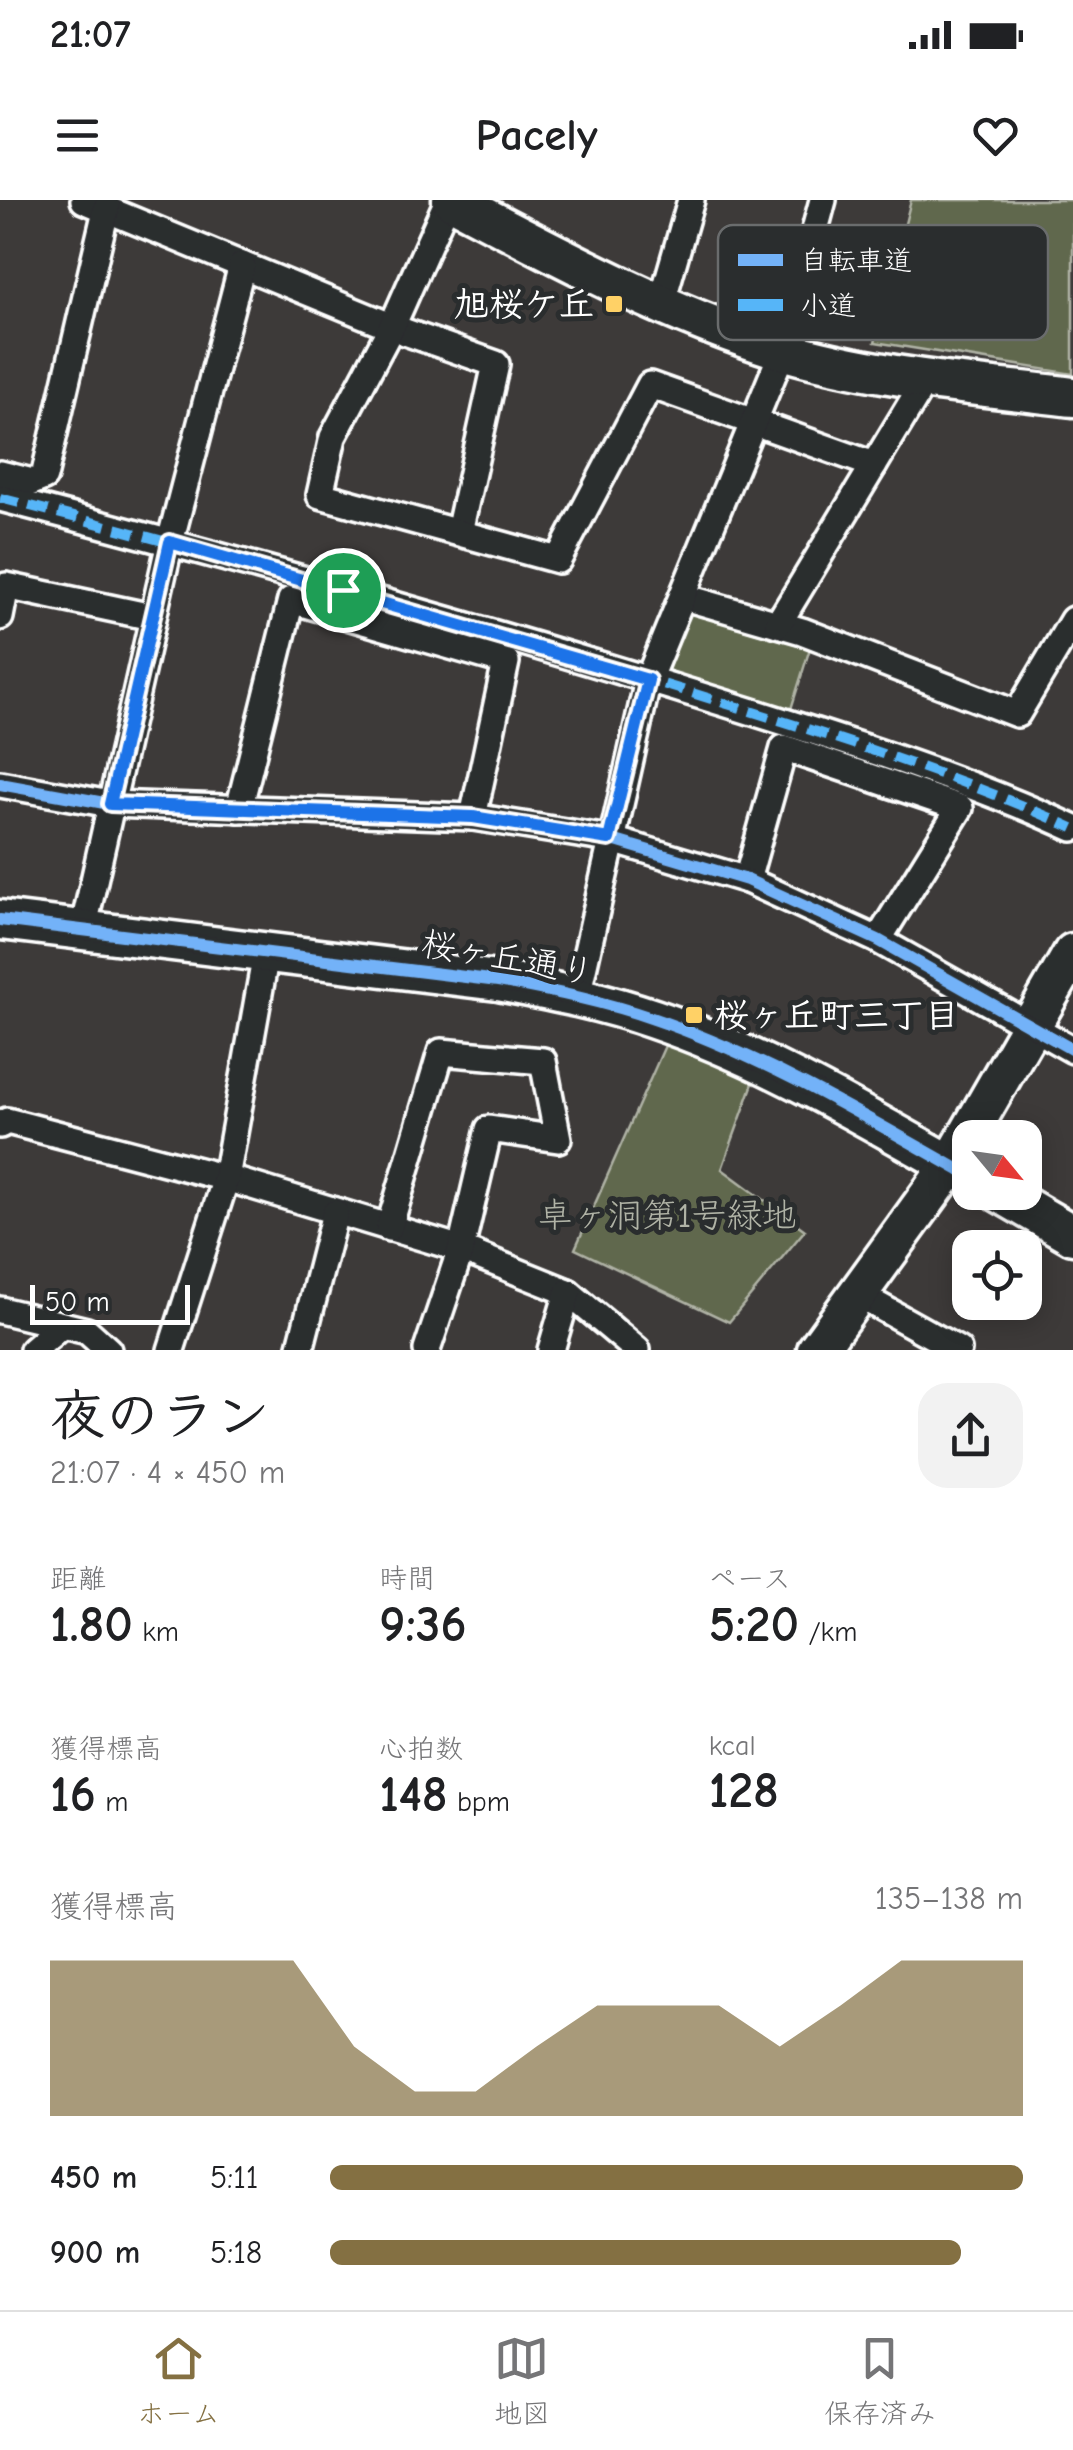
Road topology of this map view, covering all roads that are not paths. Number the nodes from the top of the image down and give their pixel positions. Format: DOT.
graph roads {
  1 [pos="450,200"];
  2 [pos="691,200"];
  3 [pos="823,200"];
  4 [pos="95,203"];
  5 [pos="813,225"];
  6 [pos="242,266"];
  7 [pos="661,306"];
  8 [pos="393,324"];
  9 [pos="718,327"];
  10 [pos="755,340"];
  11 [pos="785,340"];
  12 [pos="783,350"];
  13 [pos="926,379"];
  14 [pos="1073,397"];
  15 [pos="750,422"];
  16 [pos="874,466"];
  17 [pos="0,474"];
  18 [pos="0,498"];
  19 [pos="459,532"];
  20 [pos="170,542"];
  21 [pos="684,597"];
  22 [pos="152,616"];
  23 [pos="0,617"];
  24 [pos="1073,620"];
  25 [pos="778,624"];
  26 [pos="648,680"];
  27 [pos="0,784"];
  28 [pos="110,804"];
  29 [pos="239,809"];
  30 [pos="473,817"];
  31 [pos="1073,828"];
  32 [pos="609,839"];
  33 [pos="748,880"];
  34 [pos="0,920"];
  35 [pos="82,930"];
  36 [pos="878,940"];
  37 [pos="1073,953"];
  38 [pos="266,954"];
  39 [pos="577,996"];
  40 [pos="1031,1026"];
  41 [pos="1073,1050"];
  42 [pos="985,1120"];
  43 [pos="0,1124"];
  44 [pos="952,1165"];
  45 [pos="226,1178"];
  46 [pos="952,1180"];
  47 [pos="1031,1210"];
  48 [pos="335,1213"];
  49 [pos="390,1228"];
  50 [pos="1073,1234"];
  51 [pos="460,1248"];
  52 [pos="568,1292"];
  53 [pos="859,1295"];
  54 [pos="0,1310"];
  55 [pos="61,1326"];
  56 [pos="33,1350"];
  57 [pos="108,1350"];
  58 [pos="171,1350"];
  59 [pos="300,1350"];
  60 [pos="427,1350"];
  61 [pos="551,1350"];
  62 [pos="637,1350"];
  63 [pos="816,1350"];
  64 [pos="958,1350"];
  1 -- 7 [label="street"];
  1 -- 8 [label="street"];
  2 -- 7 [label="street"];
  3 -- 5 [label="street"];
  4 -- 6 [label="street"];
  4 -- 17 [label="street"];
  6 -- 8 [label="street"];
  6 -- 20 [label="street"];
  7 -- 9 [label="street"];
  8 -- 19 [label="street"];
  8 -- 19 [label="street"];
  10 -- 12 [label="street"];
  11 -- 12 [label="street"];
  12 -- 13 [label="street"];
  12 -- 15 [label="street"];
  13 -- 14 [label="street"];
  13 -- 16 [label="street"];
  15 -- 16 [label="street"];
  15 -- 19 [label="street"];
  15 -- 21 [label="street"];
  16 -- 25 [label="street"];
  18 -- 20 [label="street"];
  20 -- 22 [label="street"];
  20 -- 26 [label="street"];
  21 -- 25 [label="street"];
  21 -- 26 [label="street"];
  22 -- 23 [label="street"];
  22 -- 28 [label="street"];
  24 -- 25 [label="street"];
  26 -- 31 [label="street"];
  26 -- 32 [label="street"];
  27 -- 28 [label="street"];
  28 -- 29 [label="street"];
  28 -- 35 [label="street"];
  29 -- 30 [label="street"];
  29 -- 30 [label="street"];
  30 -- 32 [label="street"];
  32 -- 33 [label="street"];
  32 -- 39 [label="street"];
  33 -- 36 [label="street"];
  33 -- 36 [label="street"];
  34 -- 35 [label="street, 桜ヶ丘通り"];
  35 -- 38 [label="street, 桜ヶ丘通り"];
  36 -- 40 [label="street"];
  37 -- 40 [label="street"];
  38 -- 39 [label="street, 桜ヶ丘通り"];
  38 -- 45 [label="street"];
  39 -- 44 [label="street, 桜ヶ丘通り"];
  40 -- 41 [label="street"];
  40 -- 42 [label="street"];
  43 -- 45 [label="street"];
  45 -- 48 [label="street"];
  45 -- 58 [label="street"];
  46 -- 53 [label="street"];
  47 -- 50 [label="street"];
  48 -- 49 [label="street"];
  48 -- 59 [label="street"];
  49 -- 51 [label="street"];
  49 -- 51 [label="street"];
  51 -- 52 [label="street"];
  51 -- 60 [label="street"];
  52 -- 61 [label="street"];
  52 -- 62 [label="street"];
  53 -- 63 [label="street"];
  53 -- 64 [label="street"];
  54 -- 55 [label="street"];
  55 -- 56 [label="street"];
  55 -- 57 [label="street"];
}
